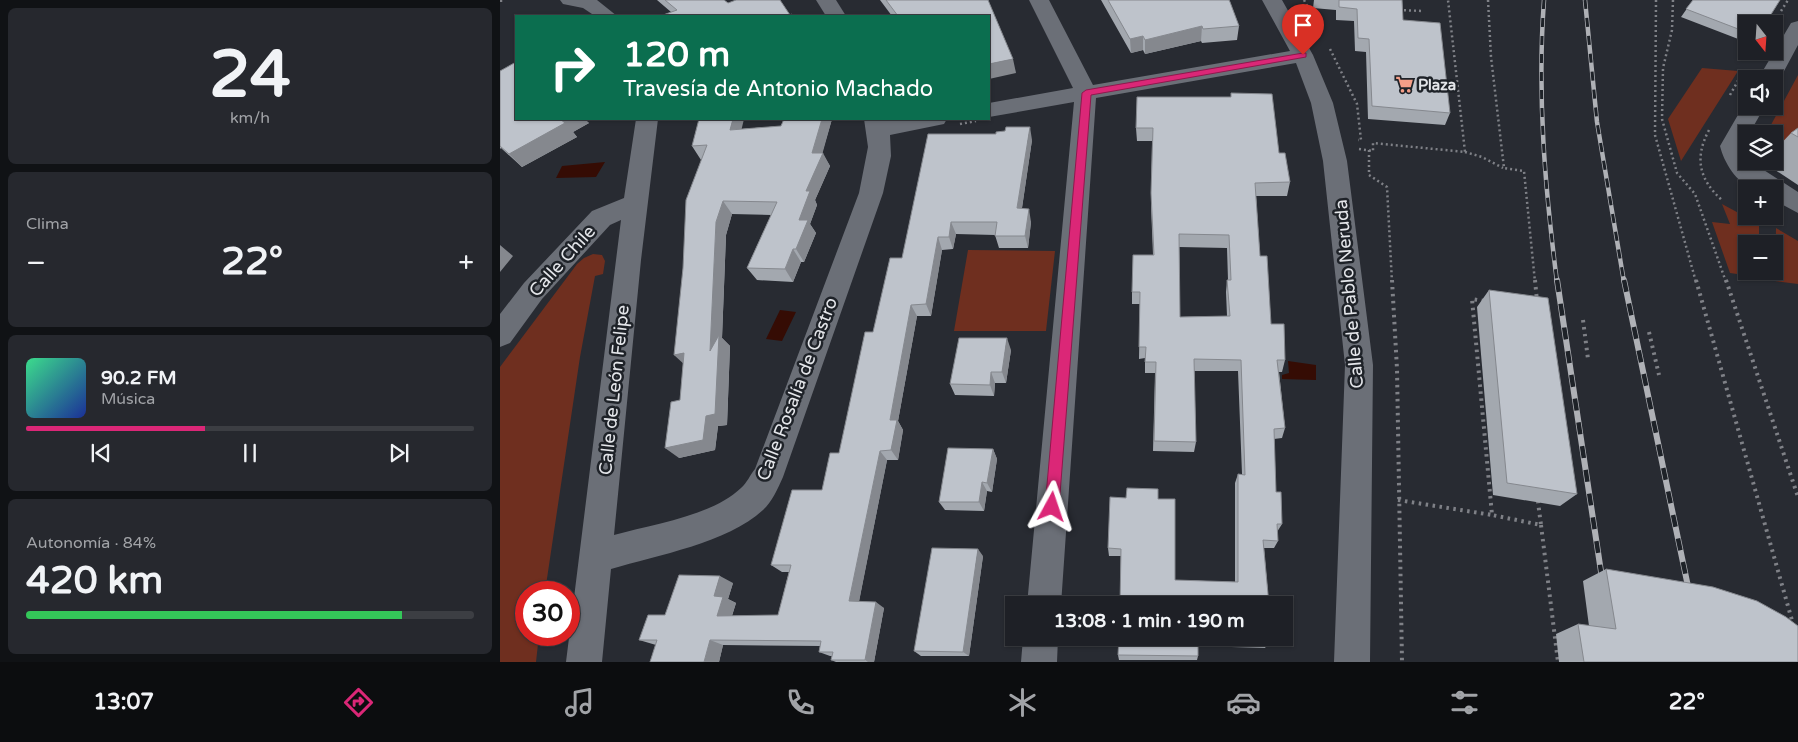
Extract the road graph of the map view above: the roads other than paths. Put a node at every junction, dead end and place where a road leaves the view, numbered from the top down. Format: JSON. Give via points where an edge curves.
{"nodes":[{"id":1,"x":570,"y":0,"type":"edge"},
{"id":2,"x":826,"y":0,"type":"edge"},
{"id":3,"x":1039,"y":0,"type":"edge"},
{"id":4,"x":1272,"y":0,"type":"edge"},
{"id":5,"x":606,"y":15,"type":"edge"},
{"id":6,"x":835,"y":15,"type":"edge"},
{"id":7,"x":1798,"y":29,"type":"edge"},
{"id":8,"x":1303,"y":55,"type":"junction"},
{"id":9,"x":1774,"y":70,"type":"edge"},
{"id":10,"x":1086,"y":93,"type":"junction"},
{"id":11,"x":990,"y":110,"type":"edge"},
{"id":12,"x":1749,"y":115,"type":"edge"},
{"id":13,"x":646,"y":120,"type":"edge"},
{"id":14,"x":924,"y":120,"type":"edge"},
{"id":15,"x":877,"y":124,"type":"edge"},
{"id":16,"x":1760,"y":180,"type":"edge"},
{"id":17,"x":1783,"y":195,"type":"edge"},
{"id":18,"x":635,"y":203,"type":"junction"},
{"id":19,"x":1798,"y":204,"type":"edge"},
{"id":20,"x":500,"y":334,"type":"edge"},
{"id":21,"x":596,"y":557,"type":"junction"},
{"id":22,"x":1045,"y":596,"type":"edge"},
{"id":23,"x":1040,"y":646,"type":"edge"},
{"id":24,"x":584,"y":662,"type":"edge"},
{"id":25,"x":1039,"y":662,"type":"edge"},
{"id":26,"x":1352,"y":662,"type":"edge"}],
"edges":[{"from":1,"to":5,"type":"street","via":[[589,3]]},
{"from":2,"to":6,"type":"street"},
{"from":3,"to":10,"type":"street"},
{"from":4,"to":8,"type":"street","name":"Calle de Pablo Neruda"},
{"from":7,"to":9,"type":"street"},
{"from":8,"to":10,"type":"street"},
{"from":8,"to":26,"type":"street","name":"Calle de Pablo Neruda","via":[[1322,103],[1335,161],[1359,365]]},
{"from":10,"to":11,"type":"street"},
{"from":10,"to":22,"type":"street"},
{"from":12,"to":16,"type":"street","via":[[1731,146],[1734,158]]},
{"from":13,"to":18,"type":"street","name":"Calle de León Felipe"},
{"from":14,"to":15,"type":"street"},
{"from":15,"to":21,"type":"street","name":"Calle Rosalía de Castro","via":[[881,155],[872,193],[766,477],[753,498],[732,514],[706,525]]},
{"from":17,"to":19,"type":"street"},
{"from":18,"to":20,"type":"street","name":"Calle Chile","via":[[594,224],[533,291]]},
{"from":18,"to":21,"type":"street","name":"Calle de León Felipe"},
{"from":21,"to":24,"type":"street","name":"Calle de León Felipe"},
{"from":23,"to":25,"type":"street"}]}
